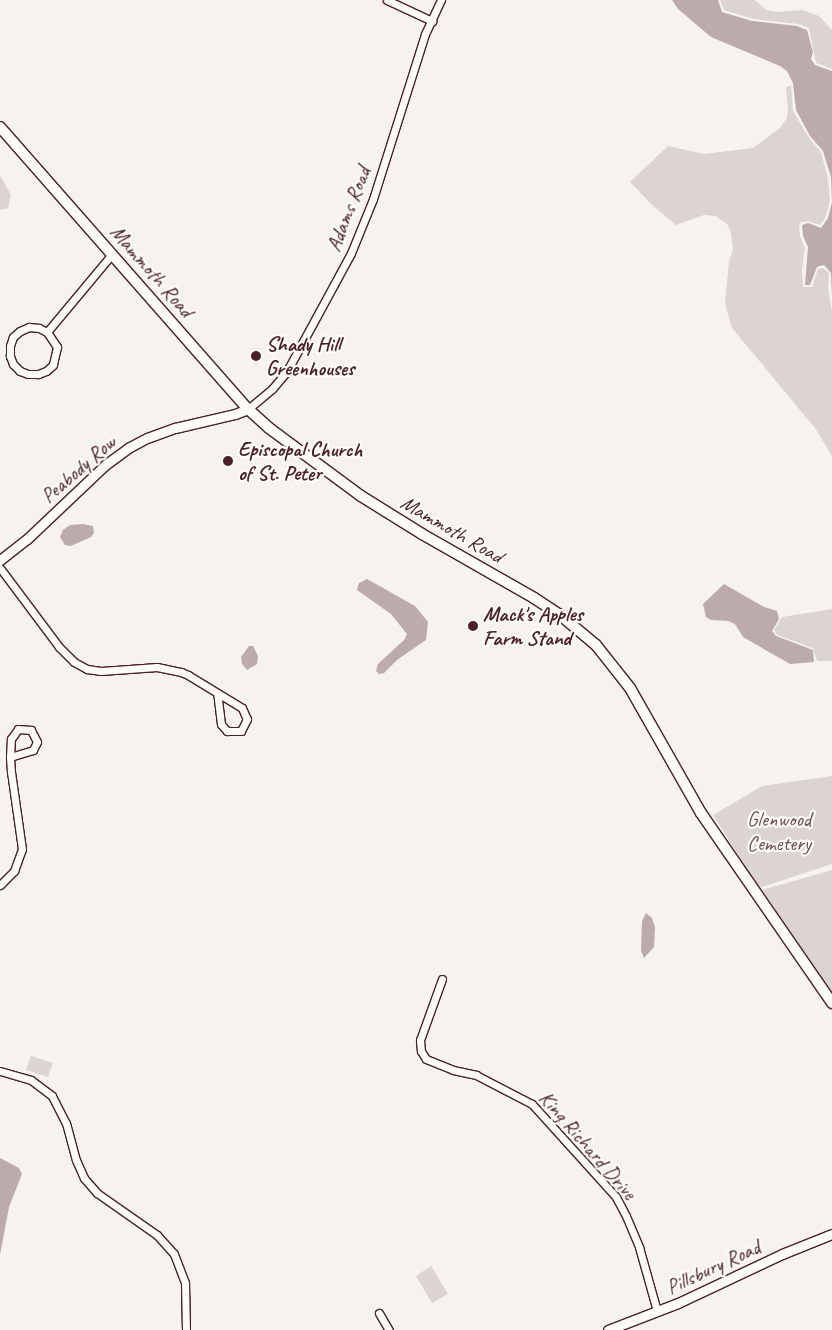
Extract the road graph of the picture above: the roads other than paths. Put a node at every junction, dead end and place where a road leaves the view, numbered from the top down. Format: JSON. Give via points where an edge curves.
{"nodes":[{"id":1,"x":387,"y":0,"type":"edge"},
{"id":2,"x":441,"y":0,"type":"edge"},
{"id":3,"x":432,"y":21,"type":"junction"},
{"id":4,"x":0,"y":127,"type":"edge"},
{"id":5,"x":112,"y":254,"type":"junction"},
{"id":6,"x":48,"y":332,"type":"junction"},
{"id":7,"x":248,"y":408,"type":"junction"},
{"id":8,"x":0,"y":560,"type":"edge"},
{"id":9,"x":0,"y":568,"type":"edge"},
{"id":10,"x":217,"y":693,"type":"junction"},
{"id":11,"x":10,"y":757,"type":"junction"},
{"id":12,"x":0,"y":885,"type":"edge"},
{"id":13,"x":442,"y":978,"type":"dead end"},
{"id":14,"x":832,"y":1004,"type":"edge"},
{"id":15,"x":0,"y":1071,"type":"edge"},
{"id":16,"x":832,"y":1234,"type":"edge"},
{"id":17,"x":657,"y":1311,"type":"junction"},
{"id":18,"x":379,"y":1313,"type":"dead end"},
{"id":19,"x":186,"y":1330,"type":"edge"},
{"id":20,"x":389,"y":1330,"type":"edge"},
{"id":21,"x":608,"y":1330,"type":"edge"}],
"edges":[{"from":1,"to":3,"type":"street"},
{"from":2,"to":3,"type":"street","name":"Adams Road"},
{"from":3,"to":7,"type":"street","name":"Adams Road","via":[[416,61],[373,199],[351,253],[287,371],[272,389]]},
{"from":4,"to":5,"type":"main road","name":"Mammoth Road"},
{"from":5,"to":6,"type":"street"},
{"from":5,"to":7,"type":"main road","name":"Mammoth Road"},
{"from":6,"to":6,"type":"street","via":[[29,327],[14,337],[10,356],[20,371],[38,374],[53,365],[57,347]]},
{"from":7,"to":8,"type":"street","name":"Peabody Row","via":[[175,428],[128,448]]},
{"from":7,"to":14,"type":"main road","name":"Mammoth Road","via":[[282,438],[361,496],[538,601],[582,631],[596,645],[630,688],[702,813]]},
{"from":9,"to":10,"type":"street","via":[[59,647],[74,662],[101,671],[174,669]]},
{"from":10,"to":10,"type":"street","via":[[245,711],[246,724],[241,730],[228,731],[221,724]]},
{"from":11,"to":11,"type":"street","via":[[14,732],[22,728],[31,730],[37,742],[33,750]]},
{"from":11,"to":12,"type":"street","via":[[22,849],[14,871]]},
{"from":13,"to":17,"type":"street","name":"King Richard Drive","via":[[420,1040],[426,1059],[476,1075],[532,1104],[616,1197],[639,1247]]},
{"from":15,"to":19,"type":"street","via":[[31,1080],[52,1096],[66,1123],[84,1178],[96,1193],[157,1235],[174,1254],[185,1283]]},
{"from":16,"to":17,"type":"street","name":"Pillsbury Road"},
{"from":17,"to":21,"type":"street","name":"Pillsbury Road"},
{"from":18,"to":20,"type":"street"}]}
